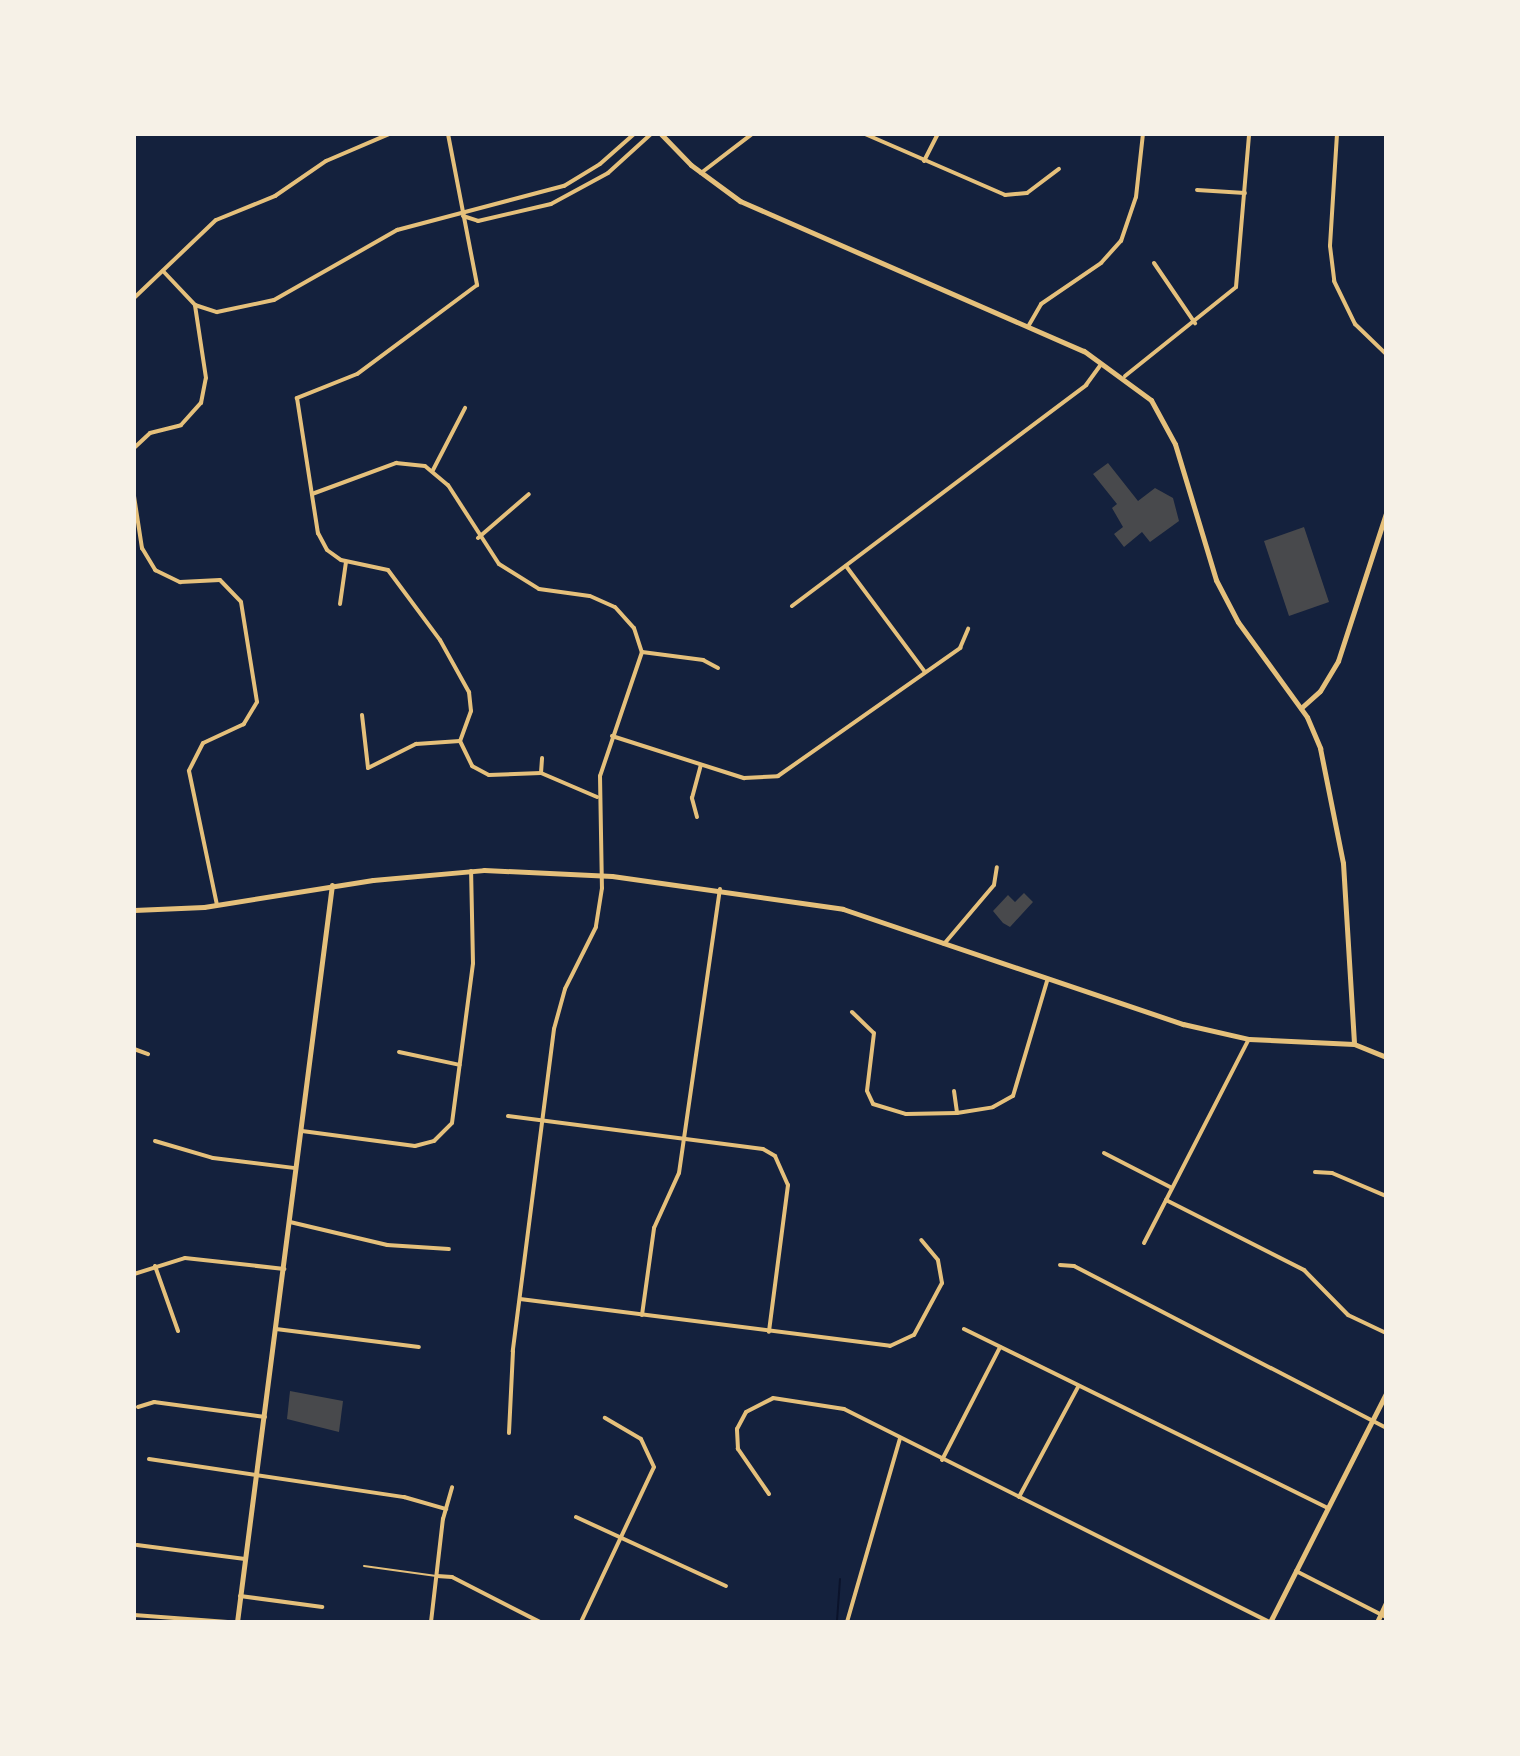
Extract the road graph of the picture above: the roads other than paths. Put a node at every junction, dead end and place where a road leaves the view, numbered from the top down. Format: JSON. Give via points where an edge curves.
{"nodes":[{"id":1,"x":389,"y":134,"type":"edge"},
{"id":2,"x":448,"y":134,"type":"edge"},
{"id":3,"x":634,"y":134,"type":"edge"},
{"id":4,"x":651,"y":134,"type":"edge"},
{"id":5,"x":661,"y":134,"type":"edge"},
{"id":6,"x":752,"y":134,"type":"edge"},
{"id":7,"x":865,"y":134,"type":"edge"},
{"id":8,"x":938,"y":134,"type":"edge"},
{"id":9,"x":1143,"y":134,"type":"edge"},
{"id":10,"x":1249,"y":134,"type":"edge"},
{"id":11,"x":1337,"y":134,"type":"edge"},
{"id":12,"x":924,"y":161,"type":"junction"},
{"id":13,"x":1059,"y":169,"type":"dead end"},
{"id":14,"x":701,"y":173,"type":"junction"},
{"id":15,"x":1197,"y":190,"type":"dead end"},
{"id":16,"x":1245,"y":193,"type":"junction"},
{"id":17,"x":463,"y":216,"type":"junction"},
{"id":18,"x":1154,"y":263,"type":"dead end"},
{"id":19,"x":163,"y":271,"type":"junction"},
{"id":20,"x":134,"y":298,"type":"edge"},
{"id":21,"x":195,"y":305,"type":"junction"},
{"id":22,"x":1195,"y":323,"type":"junction"},
{"id":23,"x":1029,"y":325,"type":"junction"},
{"id":24,"x":1386,"y":354,"type":"edge"},
{"id":25,"x":1102,"y":361,"type":"junction"},
{"id":26,"x":1125,"y":376,"type":"junction"},
{"id":27,"x":465,"y":408,"type":"dead end"},
{"id":28,"x":134,"y":448,"type":"edge"},
{"id":29,"x":433,"y":470,"type":"junction"},
{"id":30,"x":312,"y":494,"type":"junction"},
{"id":31,"x":529,"y":494,"type":"dead end"},
{"id":32,"x":134,"y":496,"type":"edge"},
{"id":33,"x":1386,"y":513,"type":"edge"},
{"id":34,"x":478,"y":538,"type":"junction"},
{"id":35,"x":346,"y":562,"type":"junction"},
{"id":36,"x":846,"y":566,"type":"junction"},
{"id":37,"x":340,"y":604,"type":"dead end"},
{"id":38,"x":792,"y":606,"type":"dead end"},
{"id":39,"x":968,"y":629,"type":"dead end"},
{"id":40,"x":642,"y":652,"type":"junction"},
{"id":41,"x":718,"y":668,"type":"dead end"},
{"id":42,"x":925,"y":672,"type":"junction"},
{"id":43,"x":1301,"y":708,"type":"junction"},
{"id":44,"x":362,"y":715,"type":"dead end"},
{"id":45,"x":612,"y":736,"type":"junction"},
{"id":46,"x":460,"y":741,"type":"junction"},
{"id":47,"x":542,"y":758,"type":"dead end"},
{"id":48,"x":701,"y":765,"type":"junction"},
{"id":49,"x":541,"y":773,"type":"junction"},
{"id":50,"x":597,"y":797,"type":"junction"},
{"id":51,"x":697,"y":817,"type":"dead end"},
{"id":52,"x":997,"y":867,"type":"dead end"},
{"id":53,"x":471,"y":871,"type":"junction"},
{"id":54,"x":601,"y":874,"type":"junction"},
{"id":55,"x":332,"y":885,"type":"junction"},
{"id":56,"x":720,"y":889,"type":"junction"},
{"id":57,"x":217,"y":905,"type":"junction"},
{"id":58,"x":134,"y":910,"type":"edge"},
{"id":59,"x":944,"y":944,"type":"junction"},
{"id":60,"x":1047,"y":981,"type":"junction"},
{"id":61,"x":852,"y":1012,"type":"dead end"},
{"id":62,"x":1249,"y":1039,"type":"junction"},
{"id":63,"x":1354,"y":1044,"type":"junction"},
{"id":64,"x":134,"y":1049,"type":"edge"},
{"id":65,"x":399,"y":1052,"type":"dead end"},
{"id":66,"x":148,"y":1054,"type":"dead end"},
{"id":67,"x":1386,"y":1057,"type":"edge"},
{"id":68,"x":460,"y":1065,"type":"junction"},
{"id":69,"x":954,"y":1091,"type":"dead end"},
{"id":70,"x":957,"y":1113,"type":"junction"},
{"id":71,"x":508,"y":1116,"type":"dead end"},
{"id":72,"x":544,"y":1121,"type":"junction"},
{"id":73,"x":302,"y":1131,"type":"junction"},
{"id":74,"x":684,"y":1140,"type":"junction"},
{"id":75,"x":155,"y":1141,"type":"dead end"},
{"id":76,"x":1104,"y":1153,"type":"dead end"},
{"id":77,"x":297,"y":1168,"type":"junction"},
{"id":78,"x":1315,"y":1172,"type":"dead end"},
{"id":79,"x":1172,"y":1188,"type":"junction"},
{"id":80,"x":1385,"y":1198,"type":"edge"},
{"id":81,"x":1166,"y":1200,"type":"junction"},
{"id":82,"x":290,"y":1222,"type":"junction"},
{"id":83,"x":921,"y":1240,"type":"dead end"},
{"id":84,"x":1144,"y":1243,"type":"dead end"},
{"id":85,"x":449,"y":1249,"type":"dead end"},
{"id":86,"x":1060,"y":1265,"type":"dead end"},
{"id":87,"x":155,"y":1266,"type":"junction"},
{"id":88,"x":284,"y":1269,"type":"junction"},
{"id":89,"x":134,"y":1274,"type":"edge"},
{"id":90,"x":520,"y":1299,"type":"junction"},
{"id":91,"x":642,"y":1315,"type":"junction"},
{"id":92,"x":276,"y":1329,"type":"junction"},
{"id":93,"x":964,"y":1329,"type":"dead end"},
{"id":94,"x":178,"y":1331,"type":"dead end"},
{"id":95,"x":769,"y":1332,"type":"junction"},
{"id":96,"x":1386,"y":1333,"type":"edge"},
{"id":97,"x":419,"y":1347,"type":"dead end"},
{"id":98,"x":1000,"y":1347,"type":"junction"},
{"id":99,"x":1078,"y":1387,"type":"junction"},
{"id":100,"x":1386,"y":1393,"type":"edge"},
{"id":101,"x":138,"y":1407,"type":"dead end"},
{"id":102,"x":265,"y":1417,"type":"junction"},
{"id":103,"x":605,"y":1418,"type":"dead end"},
{"id":104,"x":1372,"y":1421,"type":"junction"},
{"id":105,"x":1386,"y":1428,"type":"edge"},
{"id":106,"x":509,"y":1433,"type":"dead end"},
{"id":107,"x":900,"y":1438,"type":"junction"},
{"id":108,"x":149,"y":1459,"type":"dead end"},
{"id":109,"x":942,"y":1460,"type":"junction"},
{"id":110,"x":257,"y":1474,"type":"junction"},
{"id":111,"x":452,"y":1487,"type":"dead end"},
{"id":112,"x":769,"y":1494,"type":"dead end"},
{"id":113,"x":1019,"y":1497,"type":"junction"},
{"id":114,"x":1328,"y":1508,"type":"junction"},
{"id":115,"x":446,"y":1509,"type":"junction"},
{"id":116,"x":576,"y":1517,"type":"dead end"},
{"id":117,"x":624,"y":1538,"type":"junction"},
{"id":118,"x":137,"y":1545,"type":"dead end"},
{"id":119,"x":245,"y":1559,"type":"junction"},
{"id":120,"x":364,"y":1566,"type":"dead end"},
{"id":121,"x":1296,"y":1571,"type":"junction"},
{"id":122,"x":437,"y":1576,"type":"junction"},
{"id":123,"x":726,"y":1586,"type":"dead end"},
{"id":124,"x":240,"y":1596,"type":"junction"},
{"id":125,"x":1386,"y":1603,"type":"edge"},
{"id":126,"x":322,"y":1607,"type":"dead end"},
{"id":127,"x":134,"y":1615,"type":"edge"},
{"id":128,"x":1383,"y":1616,"type":"edge"},
{"id":129,"x":228,"y":1622,"type":"edge"},
{"id":130,"x":237,"y":1622,"type":"edge"},
{"id":131,"x":431,"y":1622,"type":"edge"},
{"id":132,"x":540,"y":1622,"type":"edge"},
{"id":133,"x":581,"y":1622,"type":"edge"},
{"id":134,"x":847,"y":1622,"type":"edge"},
{"id":135,"x":1270,"y":1622,"type":"edge"},
{"id":136,"x":1377,"y":1622,"type":"edge"}],
"edges":[{"from":1,"to":19,"type":"street","via":[[326,161],[275,196],[224,215]]},
{"from":2,"to":17,"type":"street"},
{"from":3,"to":17,"type":"street","via":[[564,186],[475,207]]},
{"from":4,"to":17,"type":"street","via":[[608,173],[564,198],[478,221]]},
{"from":5,"to":14,"type":"street"},
{"from":6,"to":14,"type":"street"},
{"from":7,"to":12,"type":"street"},
{"from":8,"to":12,"type":"street"},
{"from":9,"to":23,"type":"street","via":[[1139,185],[1121,241],[1101,263],[1041,304]]},
{"from":10,"to":16,"type":"street"},
{"from":11,"to":24,"type":"street","via":[[1330,246],[1334,281],[1355,324]]},
{"from":12,"to":13,"type":"street","via":[[1005,195],[1027,193]]},
{"from":14,"to":23,"type":"street","via":[[781,222]]},
{"from":15,"to":16,"type":"street"},
{"from":16,"to":22,"type":"street","via":[[1236,287]]},
{"from":17,"to":21,"type":"street","via":[[389,234],[274,300],[217,312]]},
{"from":17,"to":30,"type":"street","via":[[477,285],[357,374],[297,398]]},
{"from":18,"to":22,"type":"street"},
{"from":19,"to":20,"type":"street"},
{"from":19,"to":21,"type":"street"},
{"from":21,"to":28,"type":"street","via":[[206,386],[197,410],[181,425],[142,438]]},
{"from":22,"to":26,"type":"street"},
{"from":23,"to":25,"type":"street"},
{"from":25,"to":26,"type":"street"},
{"from":25,"to":36,"type":"street","via":[[1086,385]]},
{"from":26,"to":43,"type":"street","via":[[1151,400],[1170,431],[1203,543],[1231,610]]},
{"from":27,"to":29,"type":"street"},
{"from":29,"to":30,"type":"street","via":[[396,463]]},
{"from":29,"to":34,"type":"street","via":[[448,485]]},
{"from":30,"to":35,"type":"street","via":[[322,543]]},
{"from":31,"to":34,"type":"street"},
{"from":32,"to":57,"type":"street","via":[[142,548],[155,570],[180,582],[220,580],[241,602],[257,702],[244,724],[203,743],[189,771]]},
{"from":33,"to":43,"type":"street","via":[[1338,661],[1320,691]]},
{"from":34,"to":40,"type":"street","via":[[524,583],[615,607],[634,628]]},
{"from":35,"to":37,"type":"street"},
{"from":35,"to":46,"type":"street","via":[[373,563],[388,570],[440,640],[472,704]]},
{"from":36,"to":38,"type":"street"},
{"from":36,"to":42,"type":"street"},
{"from":39,"to":42,"type":"street","via":[[960,648]]},
{"from":40,"to":41,"type":"street","via":[[703,660]]},
{"from":40,"to":45,"type":"street","via":[[634,687]]},
{"from":42,"to":48,"type":"street","via":[[778,776],[751,779]]},
{"from":43,"to":63,"type":"street","via":[[1320,748],[1337,818]]},
{"from":44,"to":46,"type":"street","via":[[368,768],[416,744]]},
{"from":45,"to":48,"type":"street"},
{"from":45,"to":50,"type":"street"},
{"from":46,"to":49,"type":"street","via":[[482,773]]},
{"from":47,"to":49,"type":"street"},
{"from":48,"to":51,"type":"street","via":[[692,798]]},
{"from":49,"to":50,"type":"street"},
{"from":50,"to":54,"type":"street"},
{"from":52,"to":59,"type":"street","via":[[994,885]]},
{"from":53,"to":54,"type":"street"},
{"from":53,"to":55,"type":"street"},
{"from":53,"to":68,"type":"street","via":[[473,963]]},
{"from":54,"to":56,"type":"street"},
{"from":54,"to":72,"type":"street","via":[[591,942],[557,1015]]},
{"from":55,"to":57,"type":"street"},
{"from":55,"to":73,"type":"street"},
{"from":56,"to":59,"type":"street","via":[[843,909]]},
{"from":56,"to":74,"type":"street"},
{"from":57,"to":58,"type":"street"},
{"from":59,"to":60,"type":"street"},
{"from":60,"to":62,"type":"street","via":[[1123,1008]]},
{"from":60,"to":70,"type":"street","via":[[1013,1096],[993,1107]]},
{"from":61,"to":70,"type":"street","via":[[874,1033],[867,1091],[873,1104],[906,1114]]},
{"from":62,"to":63,"type":"street"},
{"from":62,"to":79,"type":"street"},
{"from":63,"to":67,"type":"street"},
{"from":64,"to":66,"type":"street"},
{"from":65,"to":68,"type":"street"},
{"from":68,"to":73,"type":"street","via":[[452,1123],[434,1141],[415,1146]]},
{"from":69,"to":70,"type":"street"},
{"from":71,"to":72,"type":"street"},
{"from":72,"to":74,"type":"street"},
{"from":72,"to":90,"type":"street"},
{"from":73,"to":77,"type":"street"},
{"from":74,"to":91,"type":"street","via":[[677,1182],[654,1228]]},
{"from":74,"to":95,"type":"street","via":[[763,1149],[785,1168],[788,1185]]},
{"from":75,"to":77,"type":"street","via":[[213,1158]]},
{"from":76,"to":79,"type":"street"},
{"from":77,"to":82,"type":"street"},
{"from":78,"to":80,"type":"street","via":[[1332,1173]]},
{"from":79,"to":81,"type":"street"},
{"from":81,"to":84,"type":"street"},
{"from":81,"to":96,"type":"street","via":[[1304,1270],[1348,1315]]},
{"from":82,"to":85,"type":"street","via":[[387,1245]]},
{"from":82,"to":88,"type":"street"},
{"from":83,"to":95,"type":"street","via":[[938,1260],[942,1283],[919,1328],[903,1343],[876,1346]]},
{"from":86,"to":104,"type":"street","via":[[1074,1266]]},
{"from":87,"to":88,"type":"street","via":[[195,1257]]},
{"from":87,"to":89,"type":"street"},
{"from":87,"to":94,"type":"street"},
{"from":88,"to":92,"type":"street"},
{"from":90,"to":91,"type":"street"},
{"from":90,"to":106,"type":"street"},
{"from":91,"to":95,"type":"street"},
{"from":92,"to":97,"type":"street"},
{"from":92,"to":102,"type":"street"},
{"from":93,"to":98,"type":"street"},
{"from":98,"to":99,"type":"street"},
{"from":98,"to":109,"type":"street"},
{"from":99,"to":113,"type":"street"},
{"from":99,"to":114,"type":"street"},
{"from":100,"to":104,"type":"street"},
{"from":101,"to":102,"type":"street","via":[[154,1402]]},
{"from":102,"to":110,"type":"street"},
{"from":103,"to":117,"type":"street","via":[[641,1439],[653,1459],[650,1482]]},
{"from":104,"to":105,"type":"street"},
{"from":104,"to":114,"type":"street"},
{"from":107,"to":109,"type":"street"},
{"from":107,"to":112,"type":"street","via":[[844,1409],[773,1398],[746,1412],[737,1429],[738,1449]]},
{"from":107,"to":134,"type":"street"},
{"from":108,"to":110,"type":"street"},
{"from":109,"to":113,"type":"street"},
{"from":110,"to":115,"type":"street"},
{"from":110,"to":119,"type":"street"},
{"from":111,"to":115,"type":"street"},
{"from":113,"to":135,"type":"street"},
{"from":114,"to":121,"type":"street"},
{"from":115,"to":122,"type":"street"},
{"from":116,"to":117,"type":"street","via":[[614,1538]]},
{"from":117,"to":123,"type":"street"},
{"from":117,"to":133,"type":"street"},
{"from":118,"to":119,"type":"street"},
{"from":119,"to":124,"type":"street"},
{"from":120,"to":122,"type":"lane"},
{"from":121,"to":128,"type":"street"},
{"from":121,"to":135,"type":"street"},
{"from":122,"to":131,"type":"street"},
{"from":122,"to":132,"type":"street","via":[[452,1577]]},
{"from":124,"to":126,"type":"street"},
{"from":124,"to":130,"type":"street"},
{"from":125,"to":128,"type":"street"},
{"from":127,"to":129,"type":"street"},
{"from":128,"to":136,"type":"street"}]}
